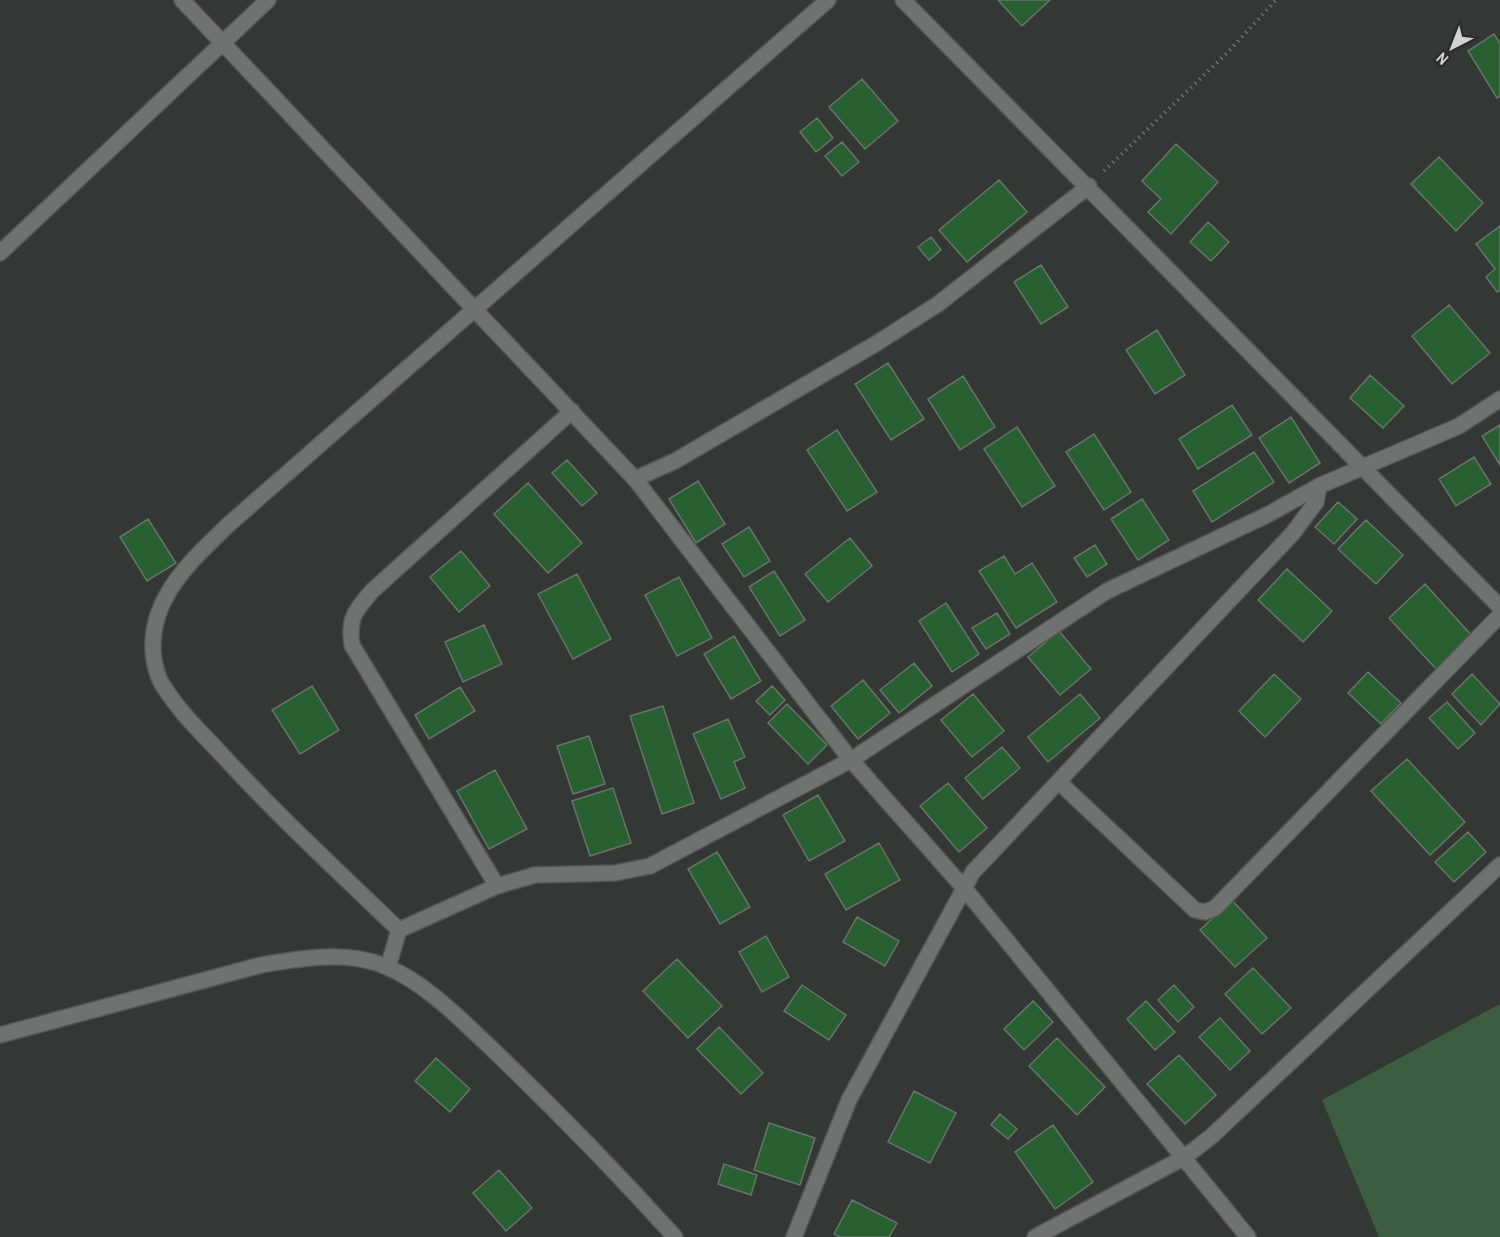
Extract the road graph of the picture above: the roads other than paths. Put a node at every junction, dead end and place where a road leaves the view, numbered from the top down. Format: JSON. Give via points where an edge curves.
{"nodes":[{"id":1,"x":182,"y":0,"type":"edge"},
{"id":2,"x":268,"y":0,"type":"edge"},
{"id":3,"x":828,"y":0,"type":"edge"},
{"id":4,"x":903,"y":0,"type":"edge"},
{"id":5,"x":224,"y":44,"type":"junction"},
{"id":6,"x":1089,"y":186,"type":"junction"},
{"id":7,"x":0,"y":253,"type":"edge"},
{"id":8,"x":475,"y":307,"type":"junction"},
{"id":9,"x":1500,"y":399,"type":"edge"},
{"id":10,"x":572,"y":411,"type":"junction"},
{"id":11,"x":1362,"y":469,"type":"junction"},
{"id":12,"x":635,"y":479,"type":"junction"},
{"id":13,"x":1319,"y":486,"type":"junction"},
{"id":14,"x":1500,"y":607,"type":"edge"},
{"id":15,"x":1500,"y":615,"type":"edge"},
{"id":16,"x":851,"y":760,"type":"junction"},
{"id":17,"x":1060,"y":783,"type":"junction"},
{"id":18,"x":1500,"y":865,"type":"edge"},
{"id":19,"x":497,"y":886,"type":"junction"},
{"id":20,"x":964,"y":888,"type":"junction"},
{"id":21,"x":399,"y":930,"type":"junction"},
{"id":22,"x":388,"y":967,"type":"junction"},
{"id":23,"x":0,"y":1035,"type":"edge"},
{"id":24,"x":1185,"y":1157,"type":"junction"},
{"id":25,"x":675,"y":1237,"type":"edge"},
{"id":26,"x":794,"y":1237,"type":"edge"},
{"id":27,"x":1035,"y":1237,"type":"edge"},
{"id":28,"x":1248,"y":1237,"type":"edge"}],
"edges":[{"from":1,"to":5,"type":"street"},
{"from":2,"to":5,"type":"street"},
{"from":3,"to":8,"type":"street"},
{"from":4,"to":6,"type":"street"},
{"from":5,"to":7,"type":"street"},
{"from":5,"to":8,"type":"street"},
{"from":6,"to":11,"type":"street"},
{"from":6,"to":12,"type":"street","via":[[938,304],[675,461]]},
{"from":8,"to":10,"type":"street"},
{"from":8,"to":21,"type":"street","via":[[228,525],[177,576],[156,622],[153,650],[161,682],[183,712],[255,790]]},
{"from":9,"to":11,"type":"street","via":[[1459,426]]},
{"from":10,"to":12,"type":"street"},
{"from":10,"to":19,"type":"street","via":[[372,591],[356,610],[349,627],[352,645]]},
{"from":11,"to":13,"type":"street"},
{"from":11,"to":14,"type":"street"},
{"from":12,"to":16,"type":"street"},
{"from":13,"to":16,"type":"street","via":[[1107,591]]},
{"from":13,"to":17,"type":"street","via":[[1316,502],[1293,533]]},
{"from":15,"to":17,"type":"street","via":[[1215,908],[1205,912],[1195,910]]},
{"from":16,"to":19,"type":"street","via":[[650,866],[615,873],[535,875]]},
{"from":16,"to":20,"type":"street"},
{"from":17,"to":20,"type":"street","via":[[974,872]]},
{"from":18,"to":24,"type":"street"},
{"from":19,"to":21,"type":"street"},
{"from":20,"to":24,"type":"street"},
{"from":20,"to":26,"type":"street","via":[[849,1100]]},
{"from":21,"to":22,"type":"street"},
{"from":22,"to":23,"type":"street","via":[[340,957],[261,965]]},
{"from":22,"to":25,"type":"street","via":[[436,998],[539,1093]]},
{"from":24,"to":27,"type":"street"},
{"from":24,"to":28,"type":"street"}]}
